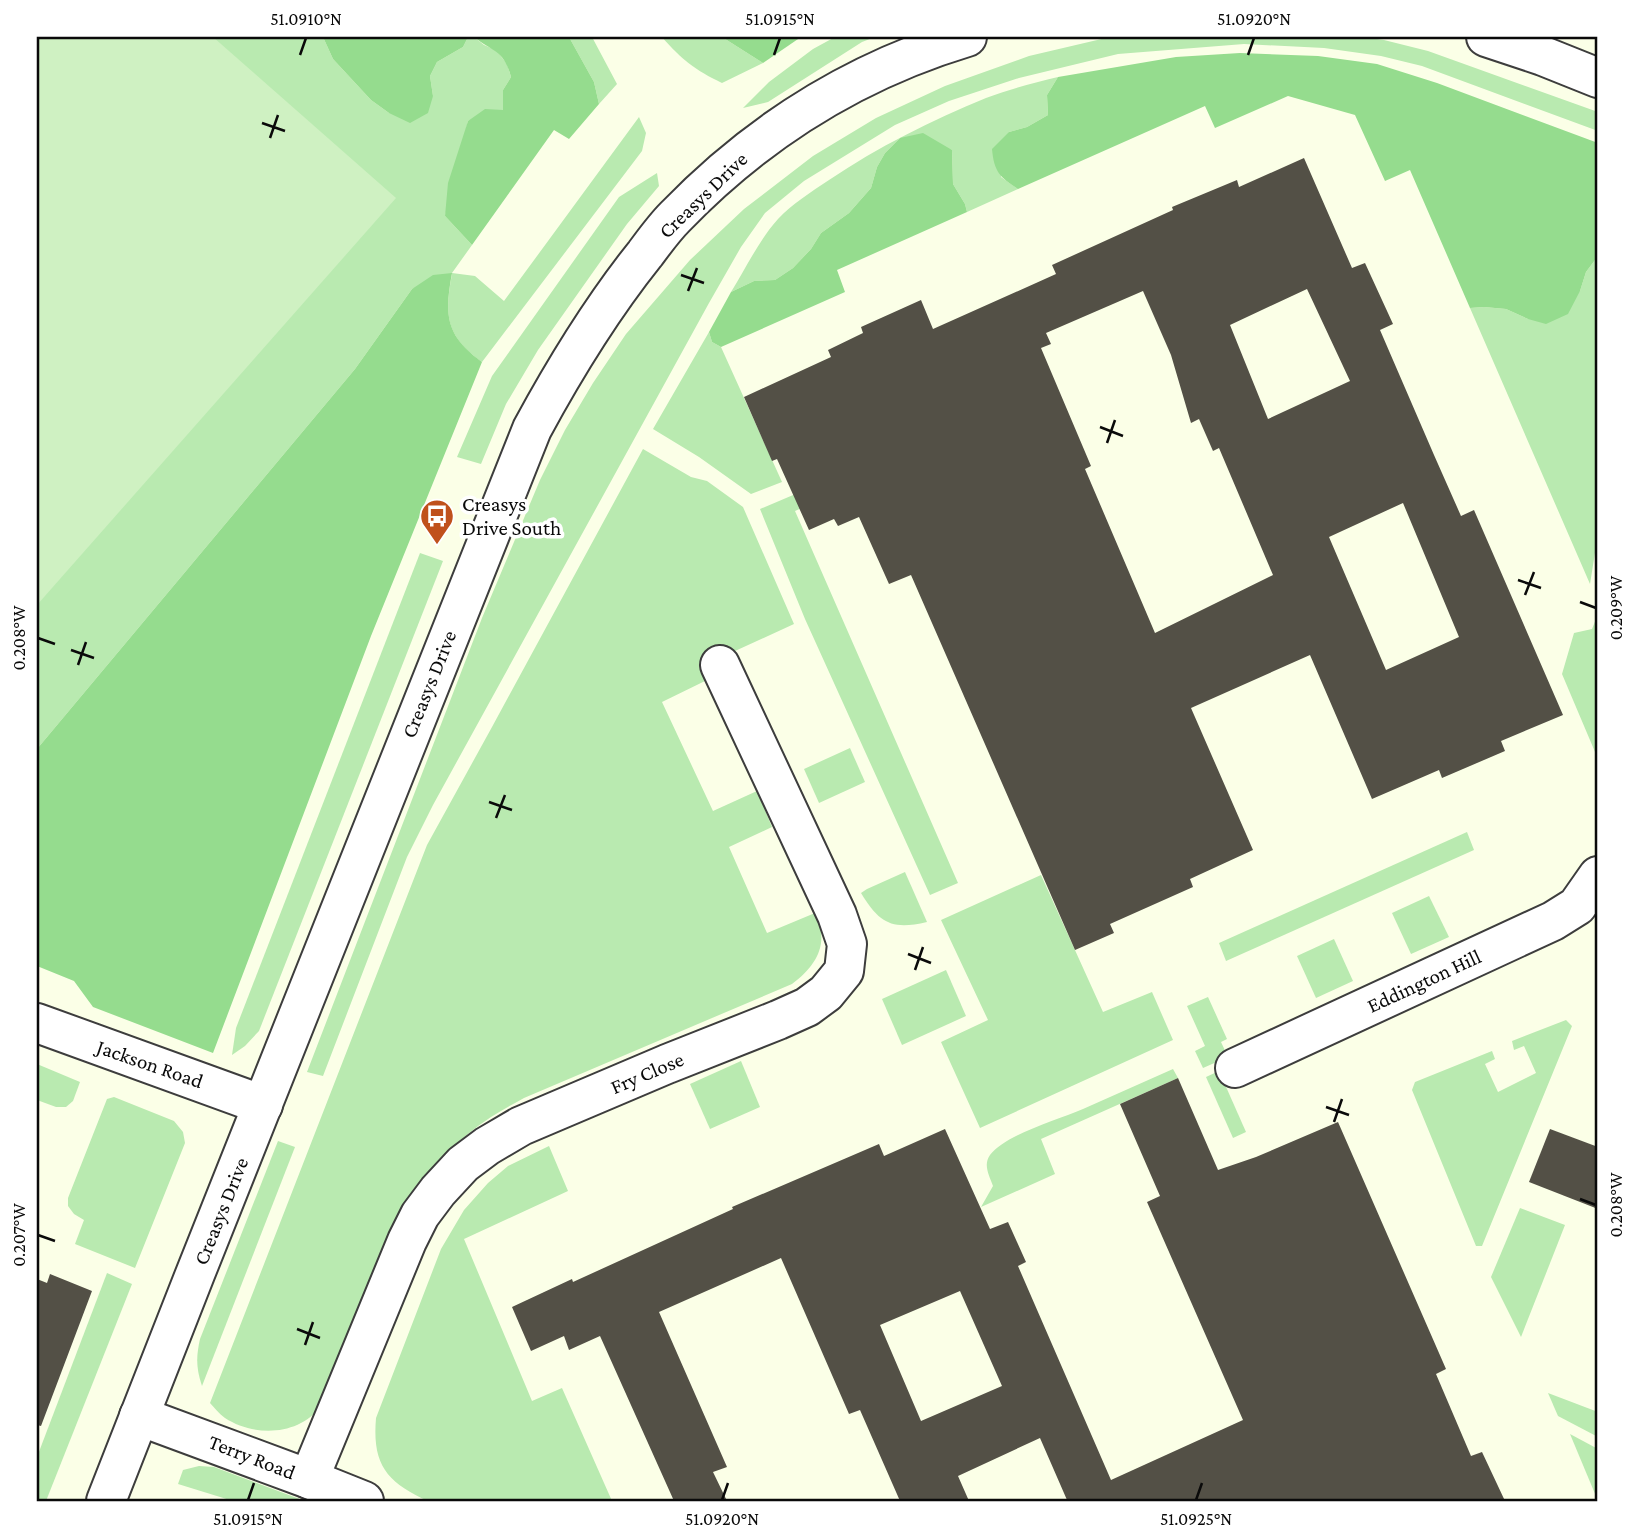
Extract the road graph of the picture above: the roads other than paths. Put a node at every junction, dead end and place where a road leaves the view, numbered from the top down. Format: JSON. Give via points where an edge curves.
{"nodes":[{"id":1,"x":967,"y":37,"type":"edge"},
{"id":2,"x":1486,"y":37,"type":"edge"},
{"id":3,"x":1598,"y":78,"type":"edge"},
{"id":4,"x":720,"y":665,"type":"dead end"},
{"id":5,"x":1598,"y":876,"type":"edge"},
{"id":6,"x":37,"y":1023,"type":"edge"},
{"id":7,"x":1235,"y":1068,"type":"dead end"},
{"id":8,"x":263,"y":1105,"type":"junction"},
{"id":9,"x":139,"y":1416,"type":"junction"},
{"id":10,"x":309,"y":1479,"type":"junction"},
{"id":11,"x":106,"y":1501,"type":"edge"},
{"id":12,"x":364,"y":1501,"type":"edge"}],
"edges":[{"from":1,"to":8,"type":"street","name":"Creasys Drive","via":[[899,61],[833,93],[720,173],[673,219],[594,324],[532,429]]},
{"from":2,"to":3,"type":"street"},
{"from":4,"to":10,"type":"street","name":"Fry Close","via":[[837,915],[847,944],[844,971],[807,1007],[521,1126],[463,1164],[420,1215],[407,1241]]},
{"from":5,"to":7,"type":"street","name":"Eddington Hill","via":[[1577,906],[1553,921]]},
{"from":6,"to":8,"type":"street","name":"Jackson Road"},
{"from":8,"to":9,"type":"street","name":"Creasys Drive"},
{"from":9,"to":10,"type":"street","name":"Terry Road"},
{"from":9,"to":11,"type":"street","name":"Creasys Drive"},
{"from":10,"to":12,"type":"street","name":"Terry Road"}]}
